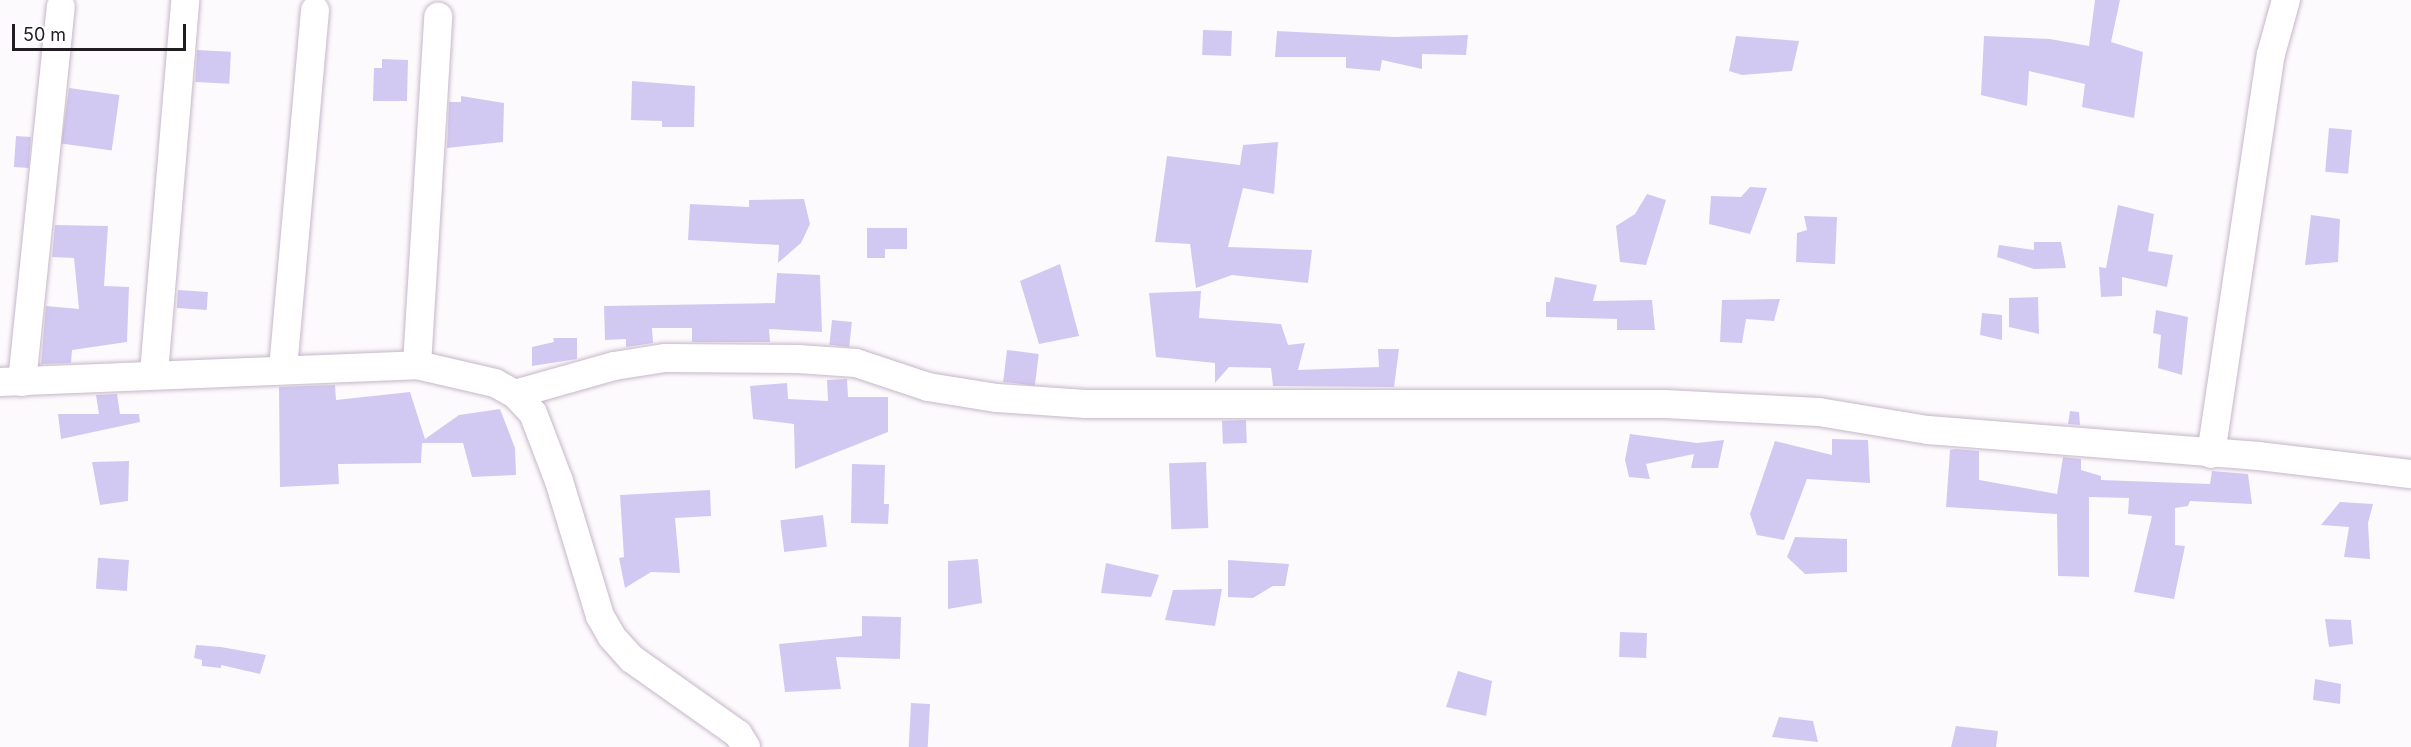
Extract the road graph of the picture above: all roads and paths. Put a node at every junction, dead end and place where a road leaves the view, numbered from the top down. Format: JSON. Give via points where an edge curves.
{"nodes":[{"id":1,"x":185,"y":0,"type":"edge"},
{"id":2,"x":2286,"y":0,"type":"edge"},
{"id":3,"x":61,"y":7,"type":"dead end"},
{"id":4,"x":315,"y":10,"type":"dead end"},
{"id":5,"x":438,"y":17,"type":"dead end"},
{"id":6,"x":417,"y":365,"type":"junction"},
{"id":7,"x":284,"y":369,"type":"junction"},
{"id":8,"x":154,"y":374,"type":"junction"},
{"id":9,"x":11,"y":382,"type":"edge"},
{"id":10,"x":515,"y":394,"type":"junction"},
{"id":11,"x":2211,"y":454,"type":"junction"},
{"id":12,"x":2411,"y":474,"type":"edge"},
{"id":13,"x":746,"y":747,"type":"edge"}],
"edges":[{"from":1,"to":8,"type":"street"},
{"from":2,"to":11,"type":"street","via":[[2271,54]]},
{"from":3,"to":9,"type":"street"},
{"from":4,"to":7,"type":"street"},
{"from":5,"to":6,"type":"street"},
{"from":6,"to":7,"type":"street"},
{"from":6,"to":10,"type":"street","via":[[495,383]]},
{"from":7,"to":8,"type":"street"},
{"from":8,"to":9,"type":"street"},
{"from":10,"to":11,"type":"street","via":[[614,366],[665,358],[798,359],[856,363],[928,387],[1041,401],[1368,406],[1665,404],[1819,412],[1928,430]]},
{"from":10,"to":13,"type":"street","via":[[533,413],[559,481],[600,616],[612,637],[632,659],[738,734]]},
{"from":11,"to":12,"type":"street"}]}
